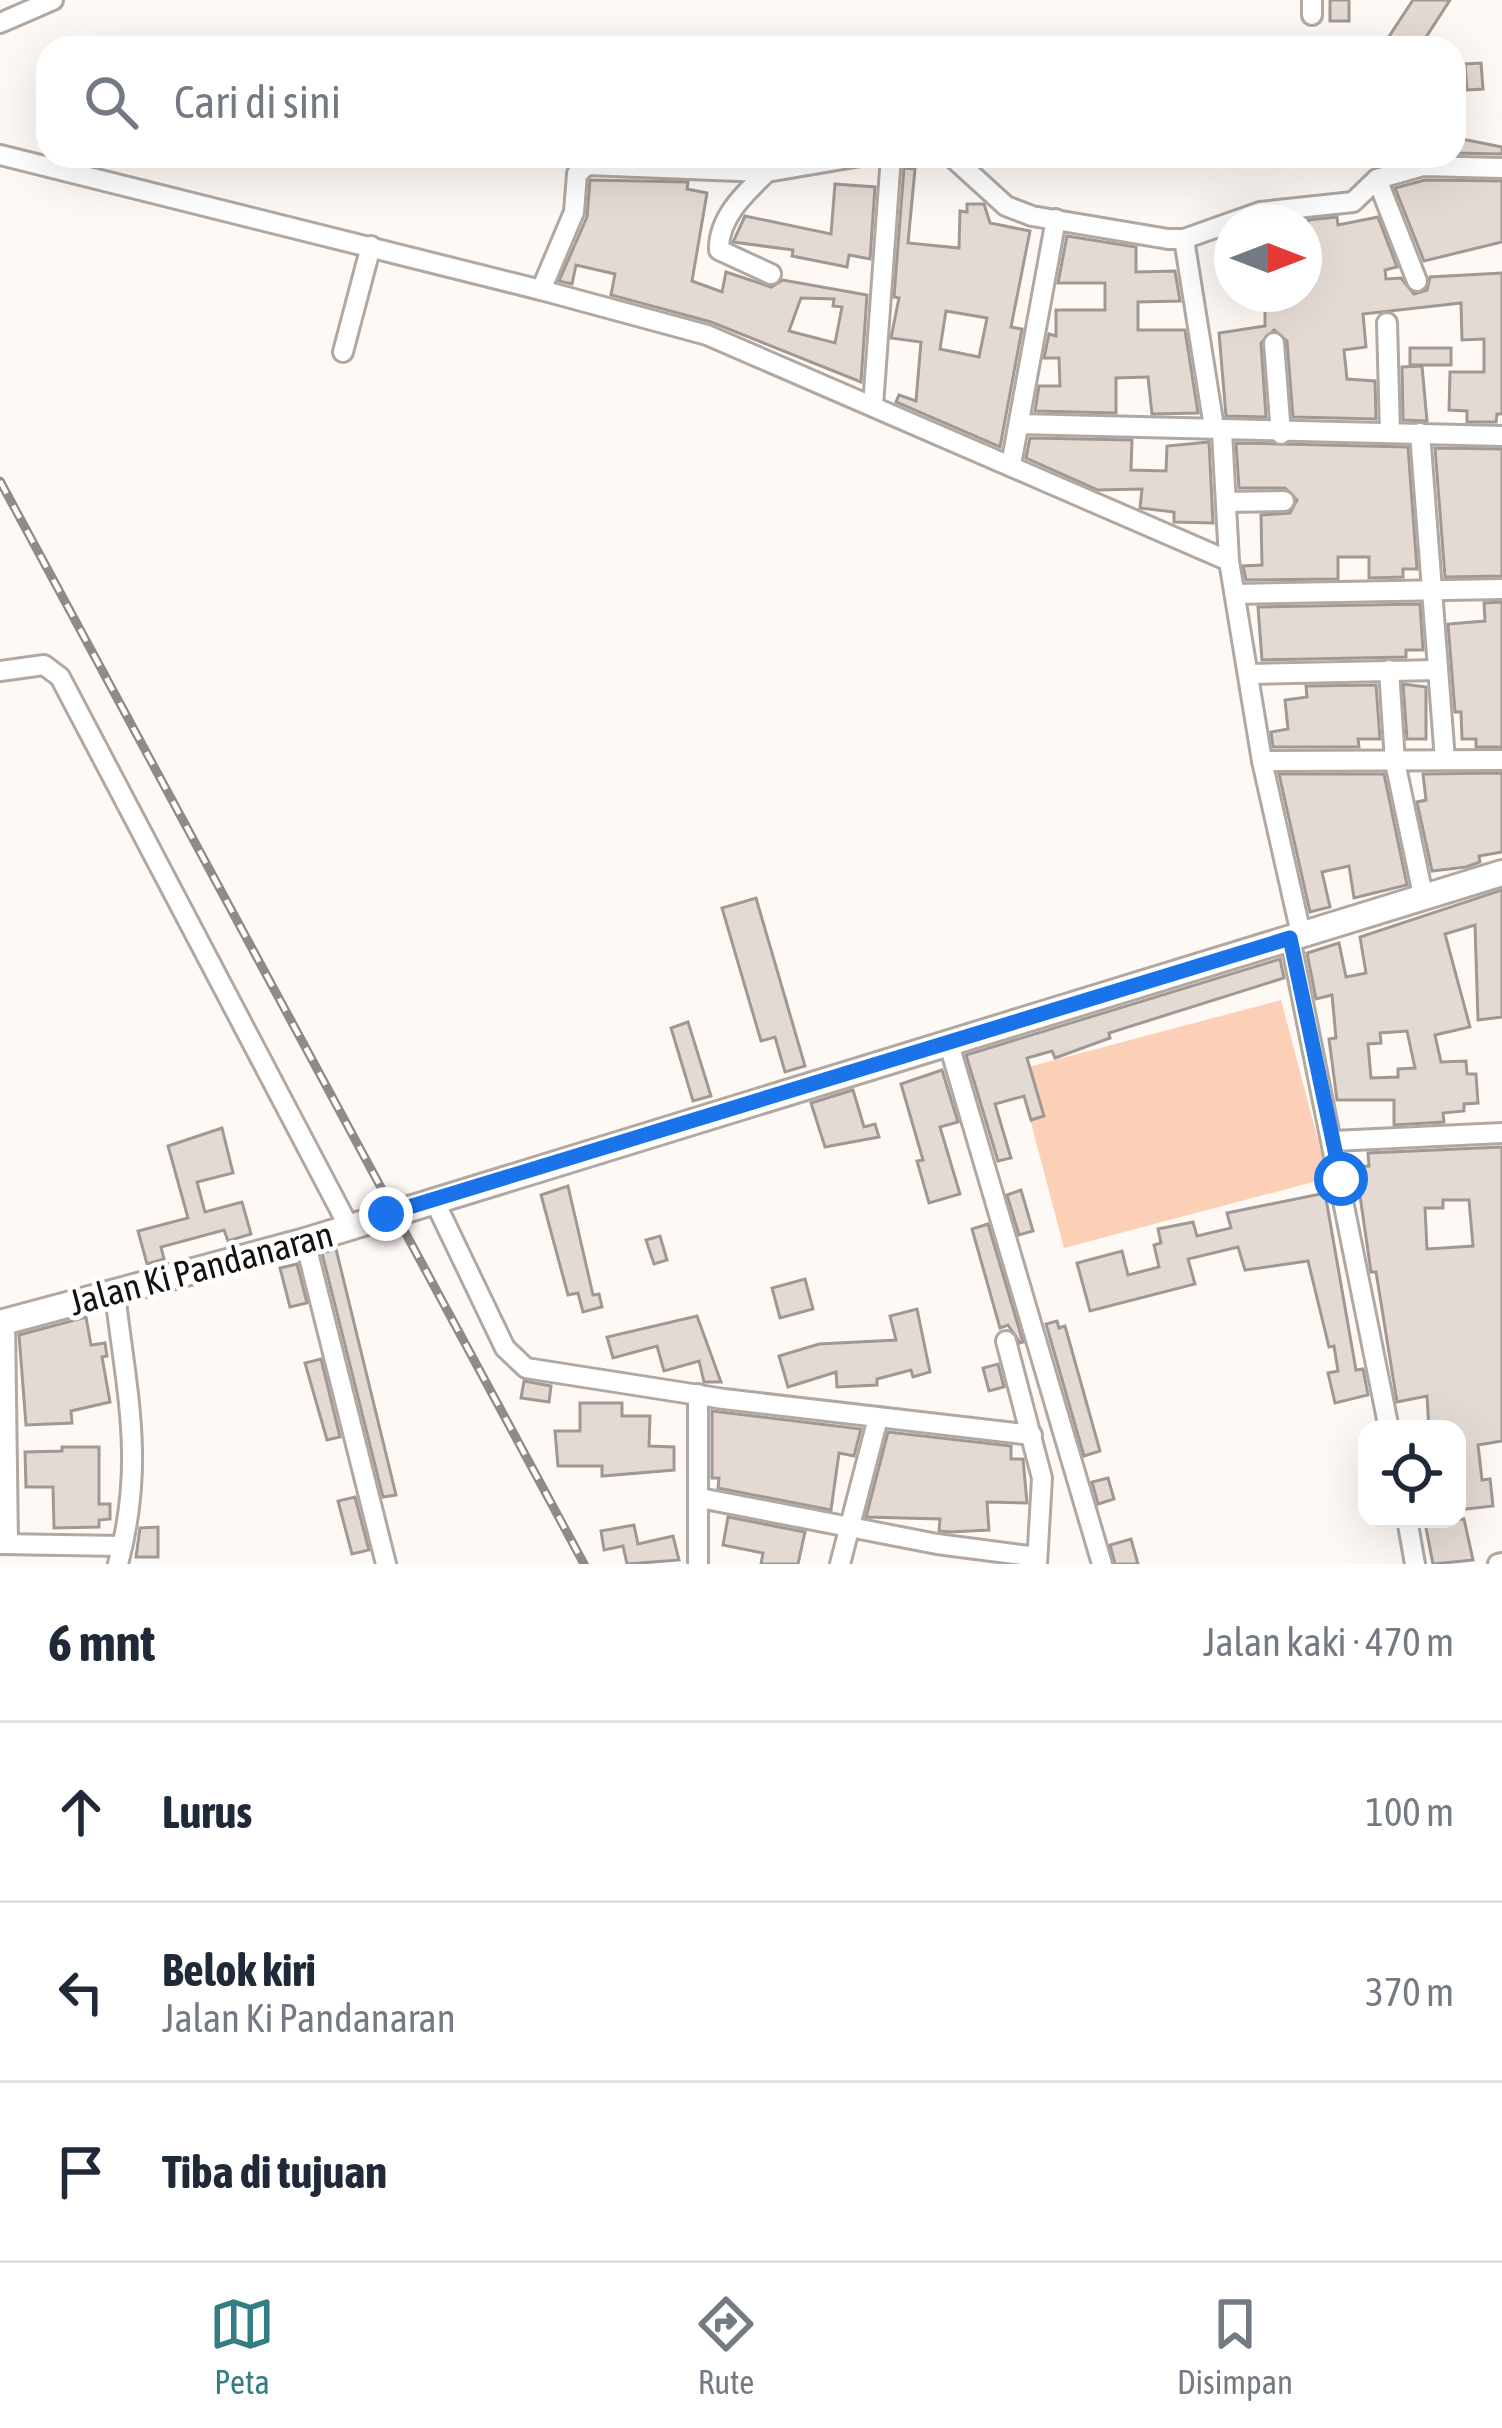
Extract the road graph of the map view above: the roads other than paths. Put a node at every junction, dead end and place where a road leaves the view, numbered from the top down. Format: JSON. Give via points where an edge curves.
{"nodes":[{"id":1,"x":53,"y":0,"type":"edge"},
{"id":2,"x":0,"y":23,"type":"edge"},
{"id":3,"x":0,"y":155,"type":"edge"},
{"id":4,"x":36,"y":164,"type":"edge"},
{"id":5,"x":1466,"y":165,"type":"edge"},
{"id":6,"x":1502,"y":167,"type":"edge"},
{"id":7,"x":53,"y":168,"type":"edge"},
{"id":8,"x":584,"y":168,"type":"edge"},
{"id":9,"x":664,"y":168,"type":"edge"},
{"id":10,"x":790,"y":168,"type":"edge"},
{"id":11,"x":890,"y":168,"type":"edge"},
{"id":12,"x":964,"y":168,"type":"edge"},
{"id":13,"x":1422,"y":168,"type":"edge"},
{"id":14,"x":767,"y":172,"type":"junction"},
{"id":15,"x":1378,"y":179,"type":"junction"},
{"id":16,"x":1056,"y":219,"type":"junction"},
{"id":17,"x":1184,"y":239,"type":"junction"},
{"id":18,"x":371,"y":246,"type":"junction"},
{"id":19,"x":771,"y":274,"type":"dead end"},
{"id":20,"x":1417,"y":281,"type":"dead end"},
{"id":21,"x":541,"y":290,"type":"junction"},
{"id":22,"x":1387,"y":323,"type":"dead end"},
{"id":23,"x":1274,"y":343,"type":"dead end"},
{"id":24,"x":343,"y":352,"type":"dead end"},
{"id":25,"x":873,"y":406,"type":"junction"},
{"id":26,"x":1019,"y":424,"type":"junction"},
{"id":27,"x":1218,"y":429,"type":"junction"},
{"id":28,"x":1390,"y":433,"type":"junction"},
{"id":29,"x":1420,"y":433,"type":"junction"},
{"id":30,"x":1281,"y":434,"type":"junction"},
{"id":31,"x":1502,"y":436,"type":"edge"},
{"id":32,"x":1011,"y":464,"type":"junction"},
{"id":33,"x":1284,"y":501,"type":"dead end"},
{"id":34,"x":1226,"y":502,"type":"junction"},
{"id":35,"x":1229,"y":562,"type":"junction"},
{"id":36,"x":1502,"y":589,"type":"edge"},
{"id":37,"x":1432,"y":591,"type":"junction"},
{"id":38,"x":1235,"y":594,"type":"junction"},
{"id":39,"x":1389,"y":670,"type":"junction"},
{"id":40,"x":1438,"y":670,"type":"junction"},
{"id":41,"x":0,"y":671,"type":"edge"},
{"id":42,"x":1250,"y":674,"type":"junction"},
{"id":43,"x":1445,"y":760,"type":"junction"},
{"id":44,"x":1502,"y":760,"type":"edge"},
{"id":45,"x":1262,"y":761,"type":"junction"},
{"id":46,"x":1395,"y":762,"type":"junction"},
{"id":47,"x":1502,"y":873,"type":"edge"},
{"id":48,"x":1423,"y":895,"type":"junction"},
{"id":49,"x":1296,"y":936,"type":"junction"},
{"id":50,"x":948,"y":1041,"type":"junction"},
{"id":51,"x":1502,"y":1133,"type":"edge"},
{"id":52,"x":1333,"y":1141,"type":"junction"},
{"id":53,"x":434,"y":1200,"type":"junction"},
{"id":54,"x":349,"y":1227,"type":"junction"},
{"id":55,"x":305,"y":1241,"type":"junction"},
{"id":56,"x":115,"y":1294,"type":"junction"},
{"id":57,"x":3,"y":1322,"type":"edge"},
{"id":58,"x":1006,"y":1341,"type":"dead end"},
{"id":59,"x":698,"y":1394,"type":"junction"},
{"id":60,"x":878,"y":1418,"type":"junction"},
{"id":61,"x":1387,"y":1420,"type":"edge"},
{"id":62,"x":1032,"y":1435,"type":"junction"},
{"id":63,"x":700,"y":1498,"type":"junction"},
{"id":64,"x":850,"y":1526,"type":"junction"},
{"id":65,"x":1408,"y":1528,"type":"edge"},
{"id":66,"x":4,"y":1544,"type":"edge"},
{"id":67,"x":120,"y":1555,"type":"edge"},
{"id":68,"x":1037,"y":1560,"type":"edge"},
{"id":69,"x":386,"y":1564,"type":"edge"},
{"id":70,"x":698,"y":1564,"type":"edge"},
{"id":71,"x":839,"y":1564,"type":"edge"},
{"id":72,"x":1102,"y":1564,"type":"edge"},
{"id":73,"x":1415,"y":1564,"type":"edge"}],
"edges":[{"from":1,"to":2,"type":"street"},
{"from":3,"to":4,"type":"street"},
{"from":5,"to":6,"type":"street"},
{"from":7,"to":18,"type":"street"},
{"from":8,"to":21,"type":"street"},
{"from":9,"to":14,"type":"street"},
{"from":10,"to":14,"type":"street"},
{"from":11,"to":25,"type":"street"},
{"from":12,"to":16,"type":"street","via":[[1006,206]]},
{"from":13,"to":15,"type":"street"},
{"from":14,"to":19,"type":"street","via":[[738,201],[718,242],[719,250]]},
{"from":15,"to":17,"type":"street","via":[[1353,202],[1260,212]]},
{"from":15,"to":20,"type":"street"},
{"from":16,"to":17,"type":"street"},
{"from":16,"to":26,"type":"street"},
{"from":17,"to":27,"type":"street"},
{"from":18,"to":21,"type":"street"},
{"from":18,"to":24,"type":"street"},
{"from":21,"to":25,"type":"street","via":[[707,335]]},
{"from":22,"to":28,"type":"street"},
{"from":23,"to":30,"type":"street"},
{"from":25,"to":32,"type":"street"},
{"from":26,"to":27,"type":"street"},
{"from":26,"to":32,"type":"street"},
{"from":27,"to":30,"type":"street"},
{"from":27,"to":34,"type":"street"},
{"from":28,"to":29,"type":"street"},
{"from":28,"to":30,"type":"street"},
{"from":29,"to":31,"type":"street"},
{"from":29,"to":37,"type":"street"},
{"from":32,"to":35,"type":"street"},
{"from":33,"to":34,"type":"street"},
{"from":34,"to":35,"type":"street"},
{"from":35,"to":38,"type":"street"},
{"from":36,"to":37,"type":"street"},
{"from":37,"to":38,"type":"street"},
{"from":37,"to":40,"type":"street"},
{"from":38,"to":42,"type":"street"},
{"from":39,"to":40,"type":"street"},
{"from":39,"to":42,"type":"street"},
{"from":39,"to":46,"type":"street"},
{"from":40,"to":43,"type":"street"},
{"from":41,"to":54,"type":"street","via":[[44,665],[60,676]]},
{"from":42,"to":45,"type":"street"},
{"from":43,"to":44,"type":"street"},
{"from":43,"to":46,"type":"street"},
{"from":45,"to":46,"type":"street"},
{"from":45,"to":49,"type":"street"},
{"from":46,"to":48,"type":"street"},
{"from":47,"to":48,"type":"main road","name":"Jalan Ki Pandanaran"},
{"from":48,"to":49,"type":"main road","name":"Jalan Ki Pandanaran"},
{"from":49,"to":50,"type":"main road","name":"Jalan Ki Pandanaran"},
{"from":49,"to":52,"type":"street"},
{"from":50,"to":53,"type":"main road","name":"Jalan Ki Pandanaran"},
{"from":50,"to":72,"type":"street"},
{"from":51,"to":52,"type":"street"},
{"from":52,"to":61,"type":"street"},
{"from":53,"to":54,"type":"main road","name":"Jalan Ki Pandanaran"},
{"from":53,"to":59,"type":"street","via":[[513,1360]]},
{"from":54,"to":55,"type":"main road","name":"Jalan Ki Pandanaran"},
{"from":55,"to":56,"type":"main road","name":"Jalan Ki Pandanaran"},
{"from":55,"to":69,"type":"street"},
{"from":56,"to":57,"type":"main road","name":"Jalan Ki Pandanaran"},
{"from":56,"to":67,"type":"street","via":[[136,1462]]},
{"from":57,"to":66,"type":"street"},
{"from":58,"to":62,"type":"street"},
{"from":59,"to":60,"type":"street"},
{"from":59,"to":63,"type":"street"},
{"from":60,"to":62,"type":"street"},
{"from":60,"to":64,"type":"street"},
{"from":62,"to":68,"type":"street","via":[[1044,1497]]},
{"from":63,"to":64,"type":"street"},
{"from":63,"to":70,"type":"street"},
{"from":64,"to":68,"type":"street"},
{"from":64,"to":71,"type":"street"},
{"from":65,"to":73,"type":"street"},
{"from":66,"to":67,"type":"street"}]}
